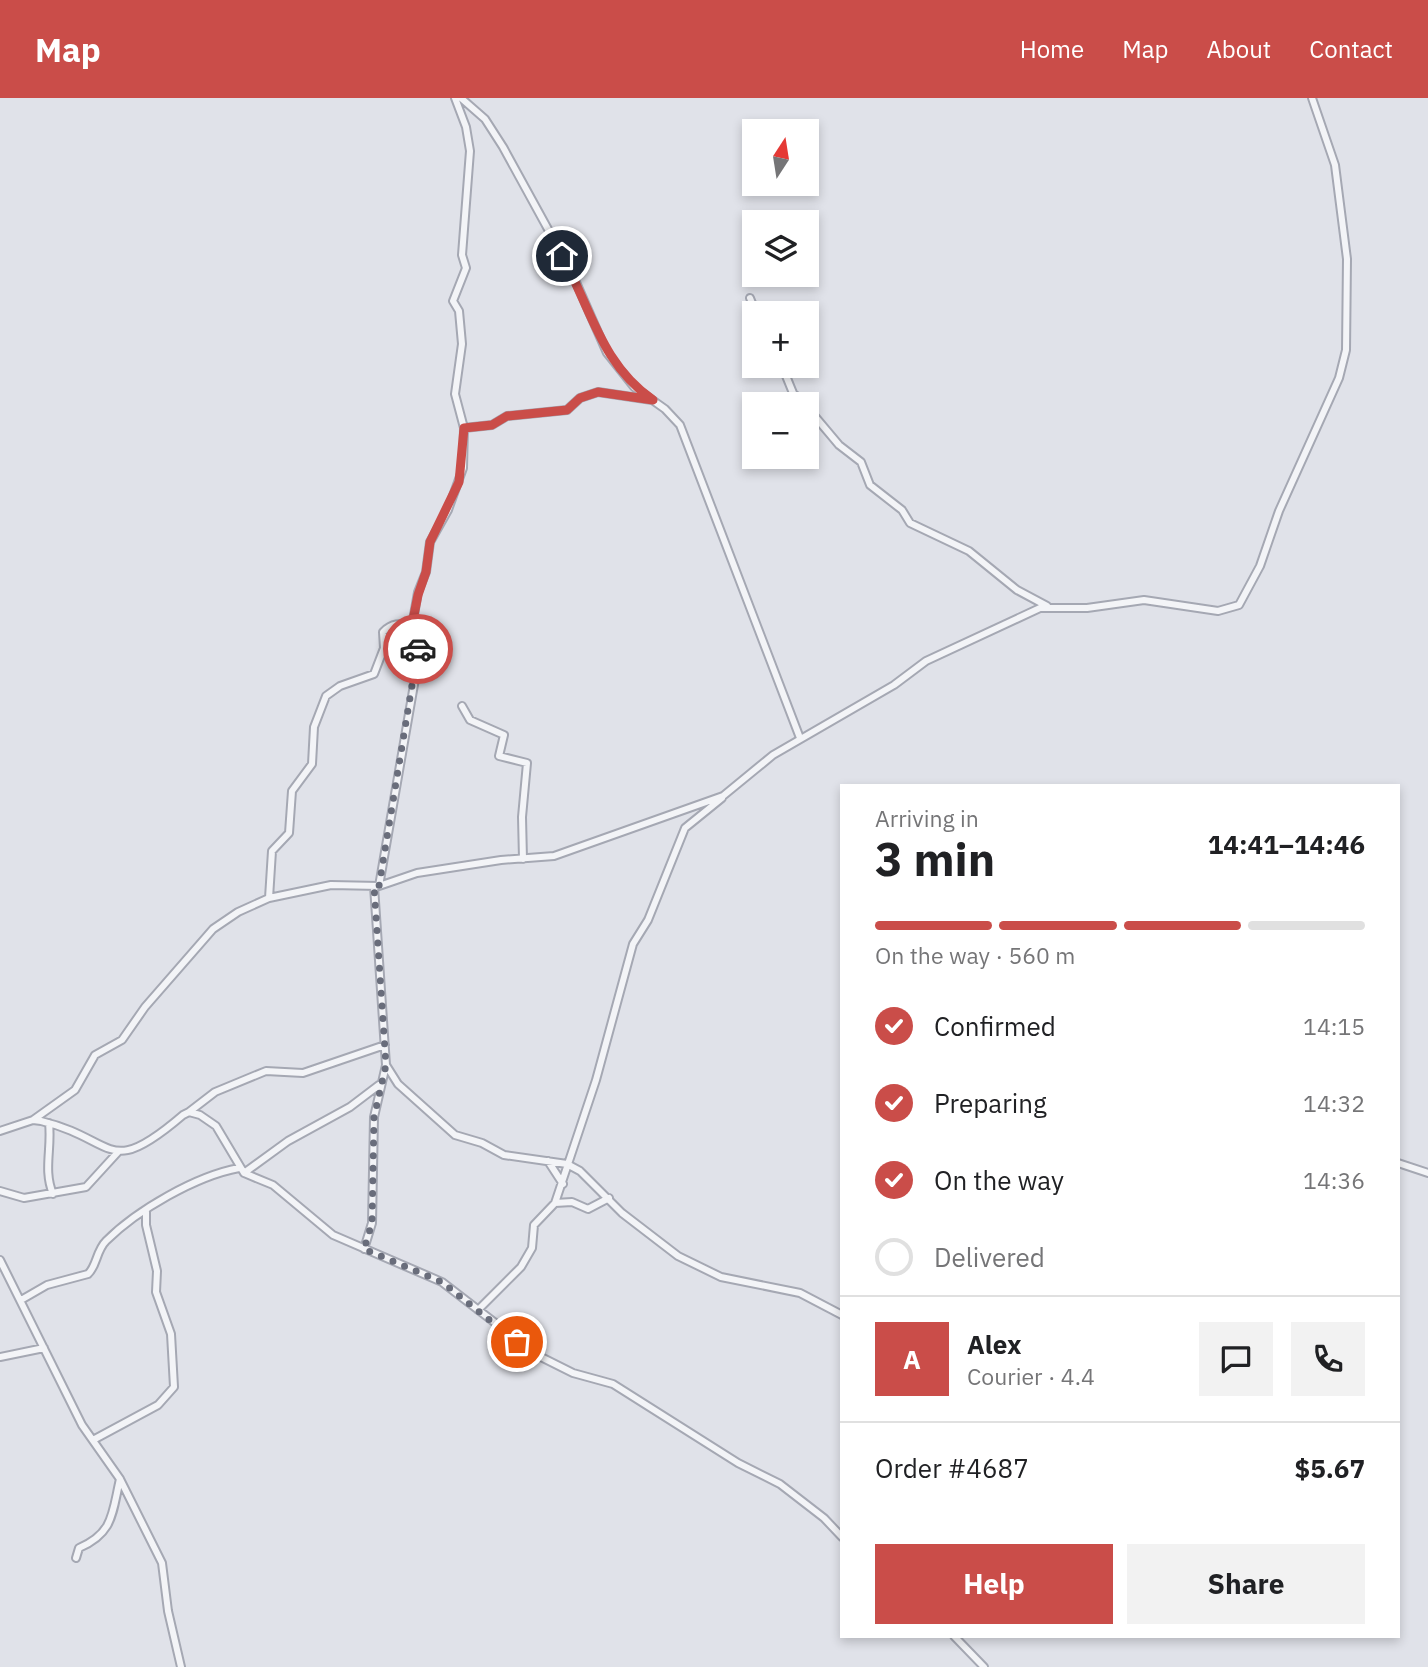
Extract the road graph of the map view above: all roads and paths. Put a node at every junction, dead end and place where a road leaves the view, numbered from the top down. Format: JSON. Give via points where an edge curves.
{"nodes":[{"id":1,"x":455,"y":98,"type":"edge"},
{"id":2,"x":461,"y":98,"type":"edge"},
{"id":3,"x":1312,"y":98,"type":"edge"},
{"id":4,"x":750,"y":298,"type":"dead end"},
{"id":5,"x":751,"y":301,"type":"edge"},
{"id":6,"x":653,"y":400,"type":"junction"},
{"id":7,"x":819,"y":422,"type":"edge"},
{"id":8,"x":464,"y":428,"type":"junction"},
{"id":9,"x":1046,"y":606,"type":"junction"},
{"id":10,"x":412,"y":625,"type":"junction"},
{"id":11,"x":462,"y":706,"type":"dead end"},
{"id":12,"x":800,"y":738,"type":"junction"},
{"id":13,"x":723,"y":796,"type":"junction"},
{"id":14,"x":523,"y":859,"type":"junction"},
{"id":15,"x":377,"y":886,"type":"junction"},
{"id":16,"x":269,"y":898,"type":"junction"},
{"id":17,"x":385,"y":1045,"type":"junction"},
{"id":18,"x":386,"y":1065,"type":"junction"},
{"id":19,"x":379,"y":1086,"type":"junction"},
{"id":20,"x":188,"y":1112,"type":"junction"},
{"id":21,"x":33,"y":1120,"type":"junction"},
{"id":22,"x":50,"y":1124,"type":"junction"},
{"id":23,"x":0,"y":1131,"type":"edge"},
{"id":24,"x":118,"y":1152,"type":"junction"},
{"id":25,"x":548,"y":1161,"type":"junction"},
{"id":26,"x":567,"y":1164,"type":"junction"},
{"id":27,"x":1400,"y":1164,"type":"edge"},
{"id":28,"x":242,"y":1170,"type":"junction"},
{"id":29,"x":1428,"y":1173,"type":"edge"},
{"id":30,"x":563,"y":1184,"type":"junction"},
{"id":31,"x":0,"y":1191,"type":"edge"},
{"id":32,"x":53,"y":1194,"type":"junction"},
{"id":33,"x":609,"y":1198,"type":"junction"},
{"id":34,"x":555,"y":1203,"type":"junction"},
{"id":35,"x":146,"y":1212,"type":"junction"},
{"id":36,"x":364,"y":1249,"type":"junction"},
{"id":37,"x":0,"y":1260,"type":"edge"},
{"id":38,"x":21,"y":1300,"type":"junction"},
{"id":39,"x":478,"y":1310,"type":"junction"},
{"id":40,"x":840,"y":1314,"type":"edge"},
{"id":41,"x":44,"y":1348,"type":"junction"},
{"id":42,"x":0,"y":1357,"type":"edge"},
{"id":43,"x":93,"y":1440,"type":"junction"},
{"id":44,"x":120,"y":1479,"type":"junction"},
{"id":45,"x":840,"y":1534,"type":"edge"},
{"id":46,"x":76,"y":1558,"type":"dead end"},
{"id":47,"x":956,"y":1638,"type":"edge"},
{"id":48,"x":181,"y":1667,"type":"edge"},
{"id":49,"x":984,"y":1667,"type":"edge"}],
"edges":[{"from":1,"to":8,"type":"street","via":[[470,151],[462,255],[466,268],[453,301],[459,312],[462,351],[455,401]]},
{"from":2,"to":6,"type":"street","via":[[485,119],[509,158],[572,273],[607,353],[634,387]]},
{"from":3,"to":9,"type":"street","via":[[1335,165],[1347,260],[1346,350],[1339,378],[1286,491],[1254,581],[1239,605],[1230,610],[1143,600],[1087,608]]},
{"from":4,"to":5,"type":"street"},
{"from":6,"to":8,"type":"street","via":[[598,392],[580,398],[567,410],[507,416],[492,425]]},
{"from":6,"to":12,"type":"street","via":[[672,415],[688,441]]},
{"from":7,"to":9,"type":"street","via":[[855,456],[870,485],[902,510],[910,523],[969,551],[1017,590]]},
{"from":8,"to":10,"type":"street","via":[[459,482],[430,542]]},
{"from":9,"to":12,"type":"street","via":[[926,661],[894,685]]},
{"from":10,"to":15,"type":"street","via":[[419,656]]},
{"from":10,"to":16,"type":"street","via":[[394,624],[383,632],[384,648],[374,674],[326,696],[314,727],[312,764],[292,793],[289,833],[272,851]]},
{"from":11,"to":14,"type":"street","via":[[470,720],[504,735],[499,756],[527,764]]},
{"from":12,"to":13,"type":"street"},
{"from":13,"to":14,"type":"street","via":[[580,848]]},
{"from":13,"to":26,"type":"street","via":[[685,828],[634,944]]},
{"from":14,"to":15,"type":"street","via":[[417,873]]},
{"from":15,"to":16,"type":"street","via":[[331,885]]},
{"from":15,"to":17,"type":"street"},
{"from":16,"to":21,"type":"street","via":[[213,929],[122,1040],[95,1055],[75,1090]]},
{"from":17,"to":18,"type":"street"},
{"from":17,"to":20,"type":"street","via":[[303,1073],[266,1071],[215,1092]]},
{"from":18,"to":19,"type":"street"},
{"from":18,"to":25,"type":"street","via":[[410,1098],[455,1135],[504,1154]]},
{"from":19,"to":28,"type":"street"},
{"from":19,"to":36,"type":"street","via":[[372,1144],[372,1223]]},
{"from":20,"to":24,"type":"street","via":[[139,1147]]},
{"from":20,"to":28,"type":"street","via":[[216,1126]]},
{"from":21,"to":22,"type":"street"},
{"from":21,"to":23,"type":"street"},
{"from":22,"to":24,"type":"street"},
{"from":22,"to":32,"type":"street","via":[[46,1173]]},
{"from":24,"to":32,"type":"street","via":[[90,1185]]},
{"from":25,"to":26,"type":"street"},
{"from":25,"to":30,"type":"street"},
{"from":26,"to":30,"type":"street"},
{"from":26,"to":33,"type":"street"},
{"from":27,"to":29,"type":"street"},
{"from":28,"to":35,"type":"street","via":[[206,1177]]},
{"from":28,"to":36,"type":"street","via":[[273,1185],[333,1236]]},
{"from":30,"to":34,"type":"street"},
{"from":31,"to":32,"type":"street","via":[[24,1198]]},
{"from":33,"to":34,"type":"street","via":[[588,1209],[572,1202]]},
{"from":33,"to":40,"type":"street","via":[[655,1240],[701,1268],[722,1277],[800,1293]]},
{"from":34,"to":39,"type":"street","via":[[534,1225],[532,1248],[521,1267]]},
{"from":35,"to":38,"type":"street","via":[[104,1243],[90,1272],[47,1285]]},
{"from":35,"to":43,"type":"street","via":[[157,1271],[156,1292],[171,1334],[174,1387],[158,1405]]},
{"from":36,"to":39,"type":"street","via":[[442,1282]]},
{"from":37,"to":38,"type":"street"},
{"from":38,"to":41,"type":"street"},
{"from":39,"to":45,"type":"street","via":[[537,1355],[573,1373],[613,1384],[738,1464],[780,1484]]},
{"from":41,"to":42,"type":"street"},
{"from":41,"to":43,"type":"street"},
{"from":43,"to":44,"type":"street"},
{"from":44,"to":46,"type":"street","via":[[112,1517],[98,1540],[79,1548]]},
{"from":44,"to":48,"type":"street","via":[[162,1563]]},
{"from":47,"to":49,"type":"street"}]}
